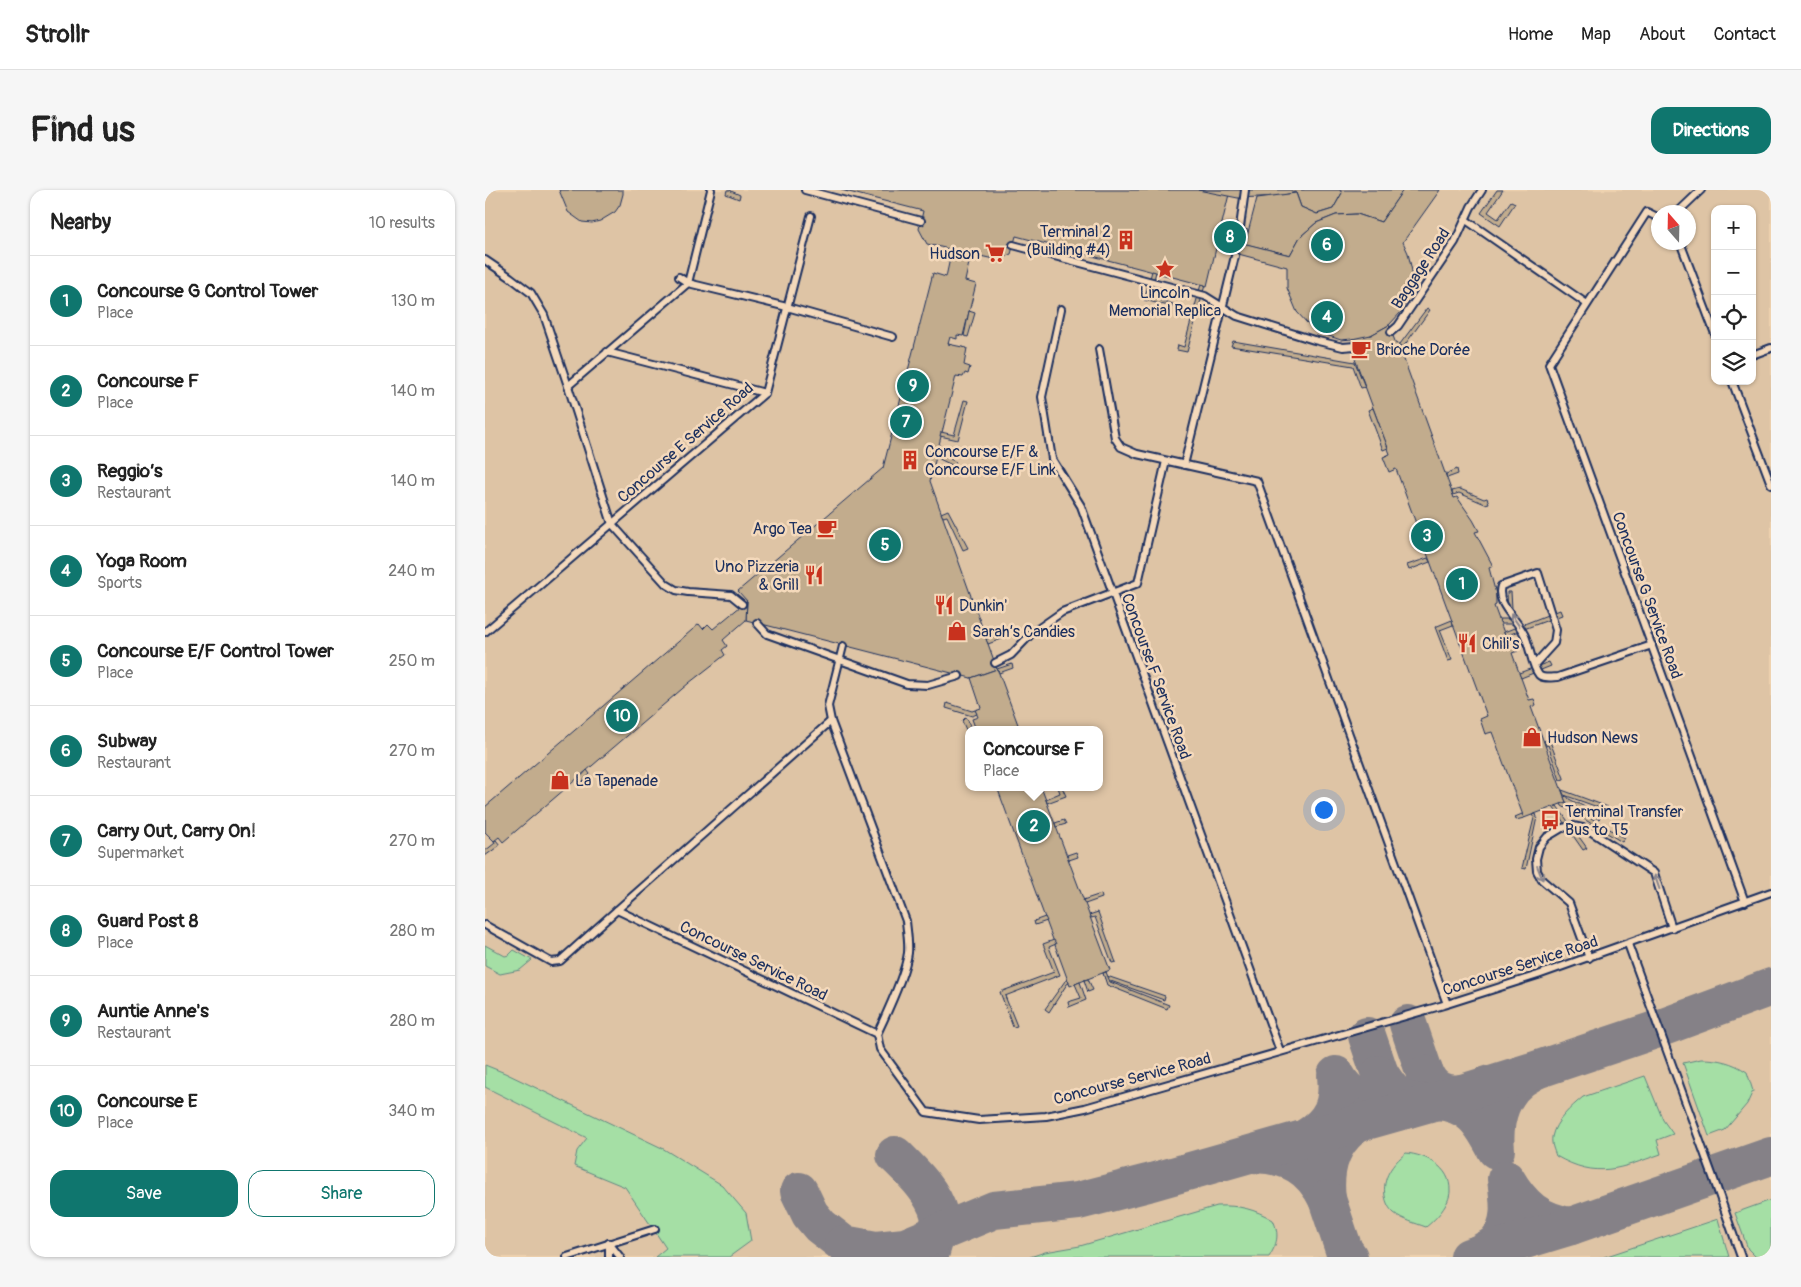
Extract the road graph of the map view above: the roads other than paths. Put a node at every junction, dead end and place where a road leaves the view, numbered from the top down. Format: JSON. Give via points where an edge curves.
{"nodes":[{"id":1,"x":711,"y":190,"type":"edge"},
{"id":2,"x":805,"y":190,"type":"edge"},
{"id":3,"x":1245,"y":190,"type":"edge"},
{"id":4,"x":1483,"y":190,"type":"edge"},
{"id":5,"x":1701,"y":190,"type":"edge"},
{"id":6,"x":1685,"y":205,"type":"edge"},
{"id":7,"x":1651,"y":214,"type":"edge"},
{"id":8,"x":811,"y":216,"type":"dead end"},
{"id":9,"x":1465,"y":220,"type":"junction"},
{"id":10,"x":921,"y":221,"type":"dead end"},
{"id":11,"x":1238,"y":242,"type":"dead end"},
{"id":12,"x":1013,"y":245,"type":"dead end"},
{"id":13,"x":1684,"y":250,"type":"edge"},
{"id":14,"x":1235,"y":256,"type":"dead end"},
{"id":15,"x":485,"y":260,"type":"edge"},
{"id":16,"x":679,"y":277,"type":"dead end"},
{"id":17,"x":688,"y":283,"type":"junction"},
{"id":18,"x":1587,"y":304,"type":"junction"},
{"id":19,"x":787,"y":307,"type":"junction"},
{"id":20,"x":1222,"y":307,"type":"junction"},
{"id":21,"x":1061,"y":309,"type":"dead end"},
{"id":22,"x":1711,"y":323,"type":"edge"},
{"id":23,"x":1391,"y":332,"type":"dead end"},
{"id":24,"x":893,"y":337,"type":"dead end"},
{"id":25,"x":1355,"y":346,"type":"dead end"},
{"id":26,"x":1771,"y":348,"type":"edge"},
{"id":27,"x":1099,"y":349,"type":"dead end"},
{"id":28,"x":607,"y":352,"type":"junction"},
{"id":29,"x":1756,"y":354,"type":"edge"},
{"id":30,"x":1734,"y":385,"type":"edge"},
{"id":31,"x":568,"y":386,"type":"junction"},
{"id":32,"x":765,"y":393,"type":"junction"},
{"id":33,"x":1166,"y":461,"type":"junction"},
{"id":34,"x":1184,"y":465,"type":"junction"},
{"id":35,"x":1771,"y":484,"type":"edge"},
{"id":36,"x":612,"y":524,"type":"junction"},
{"id":37,"x":1112,"y":592,"type":"junction"},
{"id":38,"x":742,"y":604,"type":"dead end"},
{"id":39,"x":757,"y":623,"type":"dead end"},
{"id":40,"x":485,"y":632,"type":"edge"},
{"id":41,"x":1652,"y":645,"type":"junction"},
{"id":42,"x":843,"y":646,"type":"dead end"},
{"id":43,"x":840,"y":660,"type":"junction"},
{"id":44,"x":995,"y":663,"type":"dead end"},
{"id":45,"x":1535,"y":664,"type":"junction"},
{"id":46,"x":959,"y":676,"type":"dead end"},
{"id":47,"x":831,"y":721,"type":"junction"},
{"id":48,"x":1771,"y":892,"type":"edge"},
{"id":49,"x":1745,"y":902,"type":"junction"},
{"id":50,"x":617,"y":910,"type":"junction"},
{"id":51,"x":485,"y":925,"type":"edge"},
{"id":52,"x":1672,"y":928,"type":"junction"},
{"id":53,"x":1628,"y":944,"type":"junction"},
{"id":54,"x":1589,"y":958,"type":"junction"},
{"id":55,"x":1447,"y":1004,"type":"junction"},
{"id":56,"x":877,"y":1034,"type":"junction"},
{"id":57,"x":1280,"y":1051,"type":"junction"},
{"id":58,"x":655,"y":1229,"type":"dead end"},
{"id":59,"x":609,"y":1244,"type":"junction"},
{"id":60,"x":567,"y":1257,"type":"edge"},
{"id":61,"x":609,"y":1257,"type":"edge"},
{"id":62,"x":620,"y":1257,"type":"edge"},
{"id":63,"x":1741,"y":1257,"type":"edge"}],
"edges":[{"from":1,"to":17,"type":"lane"},
{"from":2,"to":10,"type":"lane"},
{"from":3,"to":11,"type":"lane"},
{"from":4,"to":9,"type":"lane","name":"Baggage Road"},
{"from":5,"to":6,"type":"lane"},
{"from":7,"to":18,"type":"lane","via":[[1647,212]]},
{"from":8,"to":19,"type":"lane","name":"Concourse E Service Road"},
{"from":9,"to":18,"type":"lane"},
{"from":9,"to":23,"type":"lane","name":"Baggage Road","via":[[1433,276]]},
{"from":12,"to":20,"type":"lane","via":[[1205,296]]},
{"from":13,"to":22,"type":"lane"},
{"from":14,"to":20,"type":"lane"},
{"from":15,"to":31,"type":"lane","via":[[531,293],[544,315]]},
{"from":16,"to":17,"type":"lane"},
{"from":17,"to":19,"type":"lane"},
{"from":17,"to":28,"type":"lane"},
{"from":18,"to":41,"type":"lane","name":"Concourse G Service Road","via":[[1549,364]]},
{"from":19,"to":24,"type":"lane"},
{"from":19,"to":32,"type":"lane","name":"Concourse E Service Road"},
{"from":20,"to":25,"type":"lane","via":[[1237,316],[1314,340],[1343,347]]},
{"from":20,"to":34,"type":"lane"},
{"from":21,"to":37,"type":"lane","name":"Concourse F Service Road","via":[[1042,397],[1052,459],[1081,506]]},
{"from":26,"to":29,"type":"lane"},
{"from":27,"to":33,"type":"lane","via":[[1115,438],[1121,447]]},
{"from":28,"to":31,"type":"lane"},
{"from":28,"to":32,"type":"lane"},
{"from":30,"to":35,"type":"lane"},
{"from":31,"to":36,"type":"lane"},
{"from":32,"to":36,"type":"lane","name":"Concourse E Service Road"},
{"from":33,"to":34,"type":"lane"},
{"from":33,"to":37,"type":"lane","via":[[1138,583]]},
{"from":34,"to":55,"type":"lane","via":[[1257,481]]},
{"from":36,"to":38,"type":"lane","via":[[666,584],[688,592],[731,594]]},
{"from":36,"to":40,"type":"lane","name":"Concourse E Service Road"},
{"from":37,"to":44,"type":"lane","via":[[1062,612],[1032,633],[1011,655]]},
{"from":37,"to":57,"type":"lane","name":"Concourse F Service Road"},
{"from":39,"to":43,"type":"lane","via":[[767,634]]},
{"from":41,"to":45,"type":"lane","via":[[1558,677],[1543,678]]},
{"from":41,"to":49,"type":"lane","name":"Concourse G Service Road"},
{"from":42,"to":43,"type":"lane"},
{"from":43,"to":46,"type":"lane","via":[[907,684],[928,685]]},
{"from":43,"to":47,"type":"lane","via":[[829,706]]},
{"from":45,"to":45,"type":"lane","one_way":true,"via":[[1525,634],[1499,592],[1501,586],[1537,573],[1556,630],[1554,643]]},
{"from":47,"to":50,"type":"lane"},
{"from":47,"to":56,"type":"lane","via":[[909,939],[903,971]]},
{"from":48,"to":49,"type":"lane","name":"Concourse Service Road"},
{"from":49,"to":52,"type":"lane","name":"Concourse Service Road"},
{"from":50,"to":51,"type":"lane","via":[[560,961],[551,962]]},
{"from":50,"to":56,"type":"lane","name":"Concourse Service Road"},
{"from":52,"to":53,"type":"lane","name":"Concourse Service Road"},
{"from":52,"to":54,"type":"lane","one_way":true,"via":[[1654,873],[1587,829],[1563,828],[1547,837],[1539,847],[1537,871],[1542,880],[1569,903]]},
{"from":53,"to":54,"type":"lane","name":"Concourse Service Road"},
{"from":53,"to":63,"type":"lane"},
{"from":54,"to":55,"type":"lane","name":"Concourse Service Road"},
{"from":55,"to":57,"type":"lane","name":"Concourse Service Road"},
{"from":56,"to":57,"type":"lane","name":"Concourse Service Road","via":[[880,1049],[926,1112],[979,1120],[1046,1116],[1085,1108]]},
{"from":58,"to":59,"type":"lane"},
{"from":59,"to":60,"type":"lane"},
{"from":59,"to":61,"type":"lane"},
{"from":59,"to":62,"type":"lane"}]}
